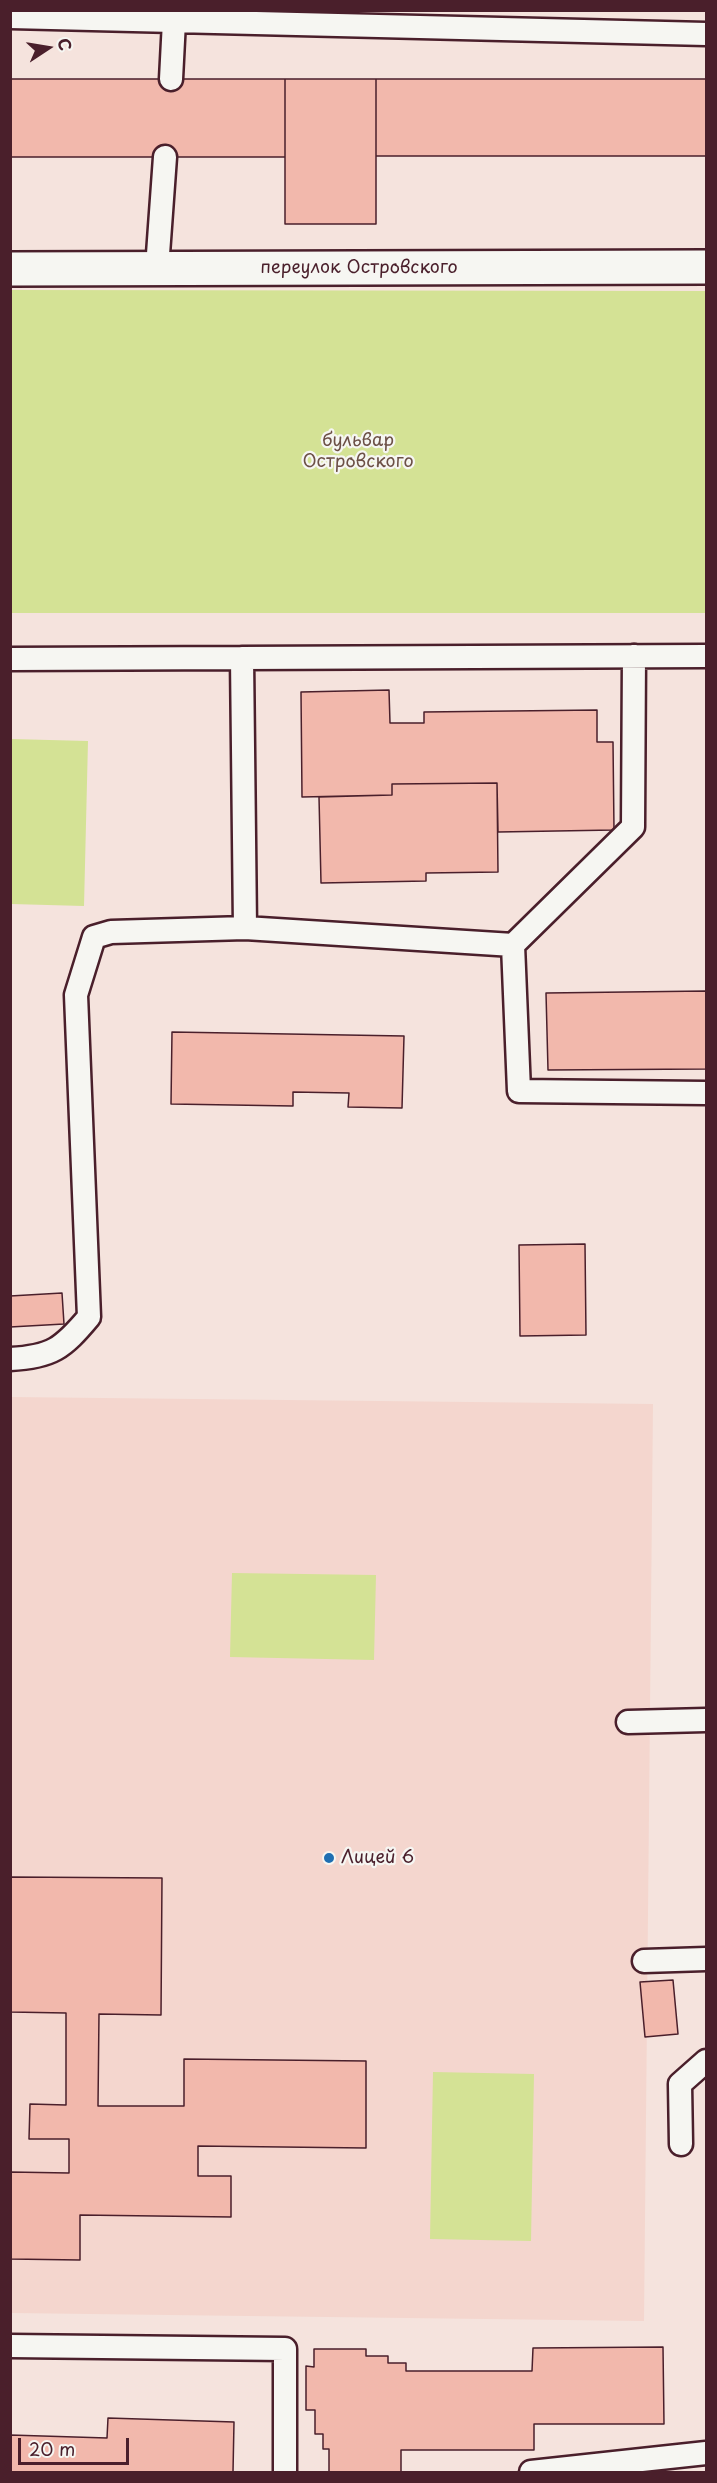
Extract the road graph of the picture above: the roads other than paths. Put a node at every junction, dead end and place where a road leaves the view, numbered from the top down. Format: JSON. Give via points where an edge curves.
{"nodes":[{"id":1,"x":10,"y":17,"type":"edge"},
{"id":2,"x":174,"y":21,"type":"junction"},
{"id":3,"x":706,"y":34,"type":"edge"},
{"id":4,"x":171,"y":79,"type":"dead end"},
{"id":5,"x":165,"y":157,"type":"dead end"},
{"id":6,"x":706,"y":267,"type":"edge"},
{"id":7,"x":10,"y":268,"type":"edge"},
{"id":8,"x":157,"y":268,"type":"junction"},
{"id":9,"x":634,"y":656,"type":"junction"},
{"id":10,"x":706,"y":656,"type":"edge"},
{"id":11,"x":242,"y":658,"type":"junction"},
{"id":12,"x":10,"y":659,"type":"edge"},
{"id":13,"x":245,"y":928,"type":"junction"},
{"id":14,"x":513,"y":945,"type":"junction"},
{"id":15,"x":706,"y":1093,"type":"edge"},
{"id":16,"x":10,"y":1359,"type":"edge"},
{"id":17,"x":706,"y":1720,"type":"edge"},
{"id":18,"x":628,"y":1722,"type":"dead end"},
{"id":19,"x":706,"y":1959,"type":"edge"},
{"id":20,"x":645,"y":1961,"type":"dead end"},
{"id":21,"x":706,"y":2061,"type":"edge"},
{"id":22,"x":681,"y":2144,"type":"dead end"},
{"id":23,"x":10,"y":2346,"type":"edge"},
{"id":24,"x":706,"y":2454,"type":"edge"},
{"id":25,"x":285,"y":2472,"type":"edge"},
{"id":26,"x":531,"y":2472,"type":"edge"}],
"edges":[{"from":1,"to":2,"type":"lane"},
{"from":2,"to":3,"type":"lane"},
{"from":2,"to":4,"type":"lane"},
{"from":5,"to":8,"type":"lane"},
{"from":6,"to":8,"type":"street","name":"переулок Островского"},
{"from":7,"to":8,"type":"street","name":"переулок Островского"},
{"from":9,"to":10,"type":"lane"},
{"from":9,"to":11,"type":"lane"},
{"from":9,"to":14,"type":"lane","via":[[633,826]]},
{"from":11,"to":12,"type":"lane"},
{"from":11,"to":13,"type":"lane"},
{"from":13,"to":14,"type":"lane"},
{"from":13,"to":16,"type":"lane","via":[[111,932],[94,937],[76,995],[89,1317],[69,1341],[38,1358]]},
{"from":14,"to":15,"type":"lane","via":[[519,1091]]},
{"from":17,"to":18,"type":"lane"},
{"from":19,"to":20,"type":"lane"},
{"from":21,"to":22,"type":"lane","via":[[680,2084]]},
{"from":23,"to":25,"type":"lane","via":[[285,2349]]},
{"from":24,"to":26,"type":"lane"}]}
